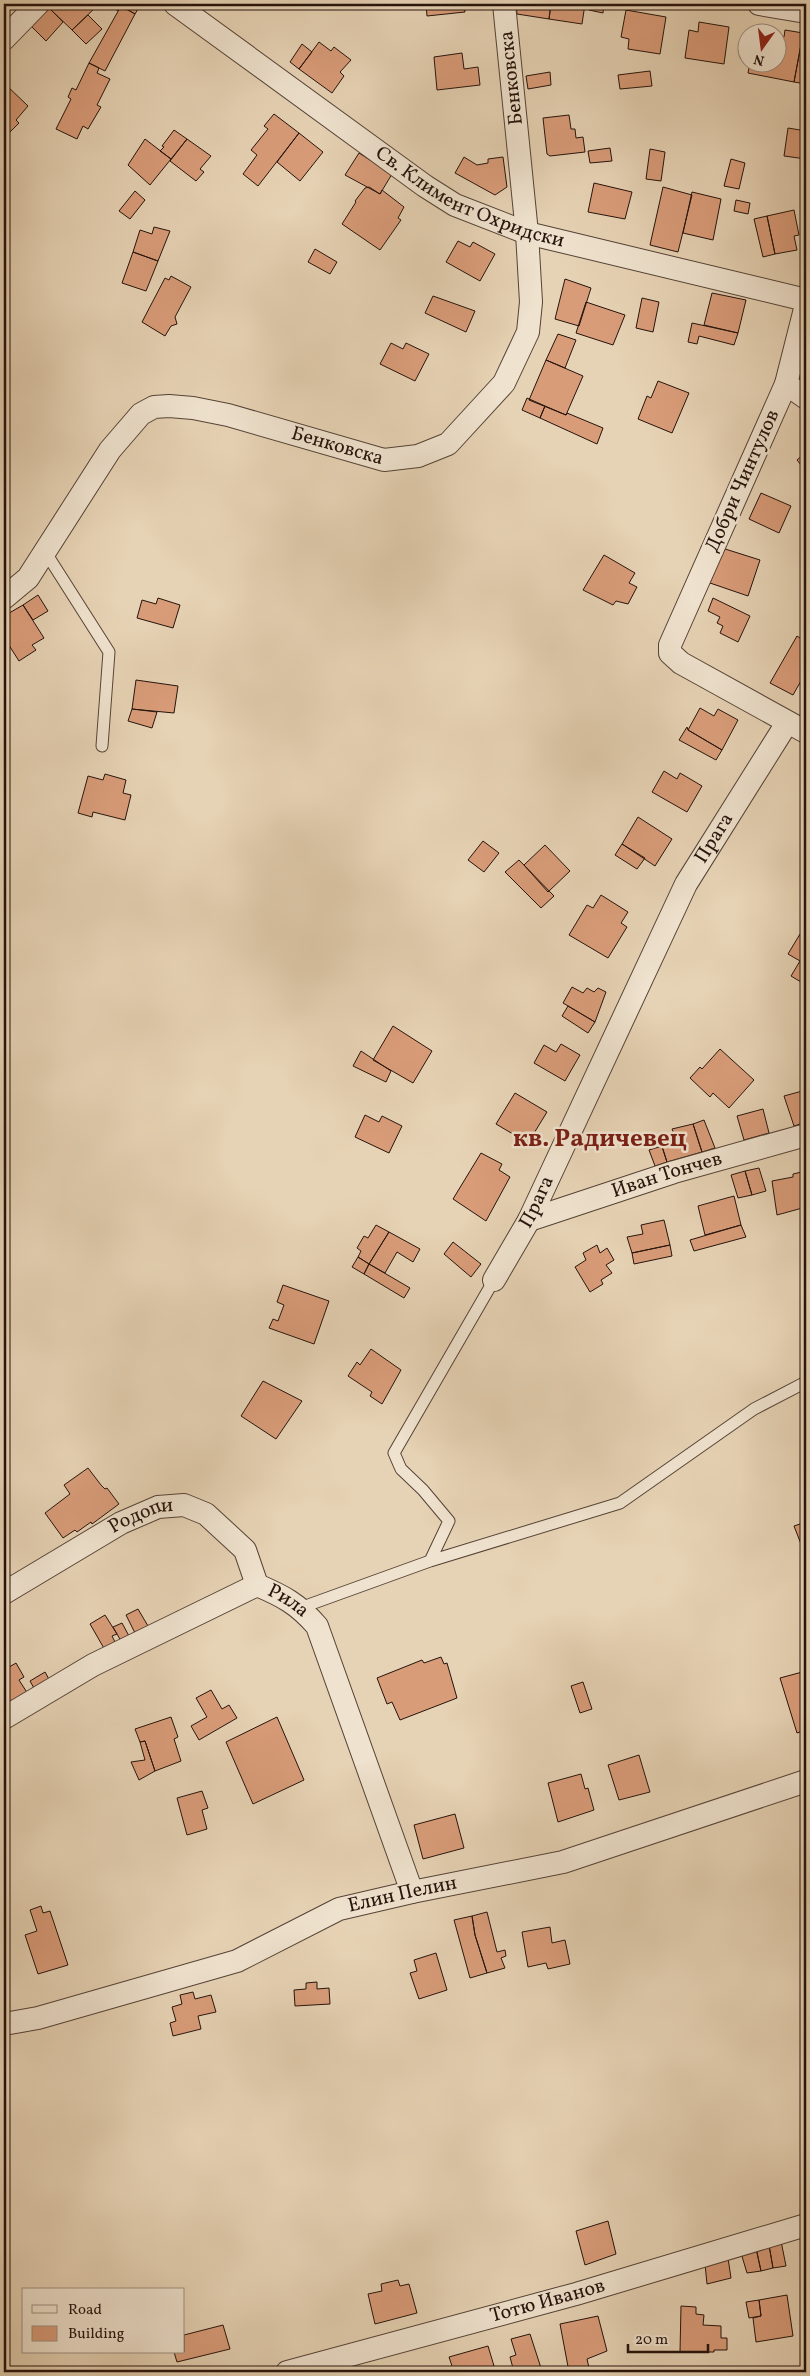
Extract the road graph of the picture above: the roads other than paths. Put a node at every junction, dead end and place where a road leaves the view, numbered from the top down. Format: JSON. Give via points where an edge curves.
{"nodes":[{"id":1,"x":38,"y":4,"type":"edge"},
{"id":2,"x":175,"y":4,"type":"edge"},
{"id":3,"x":504,"y":4,"type":"edge"},
{"id":4,"x":759,"y":4,"type":"edge"},
{"id":5,"x":806,"y":12,"type":"edge"},
{"id":6,"x":4,"y":39,"type":"edge"},
{"id":7,"x":527,"y":233,"type":"junction"},
{"id":8,"x":806,"y":300,"type":"edge"},
{"id":9,"x":806,"y":305,"type":"edge"},
{"id":10,"x":786,"y":384,"type":"junction"},
{"id":11,"x":806,"y":398,"type":"edge"},
{"id":12,"x":46,"y":553,"type":"junction"},
{"id":13,"x":4,"y":598,"type":"edge"},
{"id":14,"x":797,"y":727,"type":"edge"},
{"id":15,"x":102,"y":746,"type":"dead end"},
{"id":16,"x":806,"y":1135,"type":"edge"},
{"id":17,"x":529,"y":1220,"type":"junction"},
{"id":18,"x":494,"y":1280,"type":"joint"},
{"id":19,"x":806,"y":1382,"type":"edge"},
{"id":20,"x":430,"y":1561,"type":"junction"},
{"id":21,"x":257,"y":1585,"type":"junction"},
{"id":22,"x":4,"y":1593,"type":"edge"},
{"id":23,"x":300,"y":1608,"type":"junction"},
{"id":24,"x":4,"y":1718,"type":"edge"},
{"id":25,"x":806,"y":1780,"type":"edge"},
{"id":26,"x":412,"y":1892,"type":"junction"},
{"id":27,"x":4,"y":2024,"type":"edge"},
{"id":28,"x":806,"y":2225,"type":"edge"},
{"id":29,"x":287,"y":2372,"type":"edge"}],
"edges":[{"from":1,"to":6,"type":"street"},
{"from":2,"to":7,"type":"street","name":"Св. Климент Охридски","via":[[425,186],[455,205]]},
{"from":3,"to":7,"type":"street","name":"Бенковска"},
{"from":4,"to":5,"type":"street"},
{"from":7,"to":8,"type":"street","name":"Св. Климент Охридски"},
{"from":7,"to":12,"type":"street","name":"Бенковска","via":[[531,302],[528,332],[504,383],[448,444],[418,456],[384,460],[228,415],[185,407],[154,407],[141,414],[110,450]]},
{"from":9,"to":10,"type":"street","name":"Добри Чинтулов"},
{"from":10,"to":11,"type":"street"},
{"from":10,"to":14,"type":"street","name":"Добри Чинтулов","via":[[672,636],[670,653],[681,663]]},
{"from":12,"to":13,"type":"street","name":"Бенковска","via":[[28,578]]},
{"from":12,"to":15,"type":"lane","via":[[109,652]]},
{"from":14,"to":17,"type":"street","name":"Прага","via":[[686,884]]},
{"from":16,"to":17,"type":"street","name":"Иван Тончев","via":[[674,1172]]},
{"from":17,"to":18,"type":"street","name":"Прага"},
{"from":18,"to":20,"type":"lane","name":"Прага","via":[[394,1453],[401,1469],[449,1521]]},
{"from":19,"to":20,"type":"lane","via":[[754,1409],[620,1503]]},
{"from":20,"to":23,"type":"lane"},
{"from":21,"to":22,"type":"street","name":"Родопи","via":[[245,1550],[206,1514],[184,1505],[158,1507],[122,1523]]},
{"from":21,"to":23,"type":"street","name":"Рила","via":[[282,1595]]},
{"from":21,"to":24,"type":"street","name":"Рила","via":[[93,1665]]},
{"from":23,"to":26,"type":"street","name":"Рила","via":[[317,1626]]},
{"from":25,"to":26,"type":"street","name":"Елин Пелин","via":[[563,1862]]},
{"from":26,"to":27,"type":"street","name":"Елин Пелин","via":[[339,1910],[237,1961],[38,2018]]},
{"from":28,"to":29,"type":"street","name":"Тотю Иванов","via":[[576,2294]]}]}
